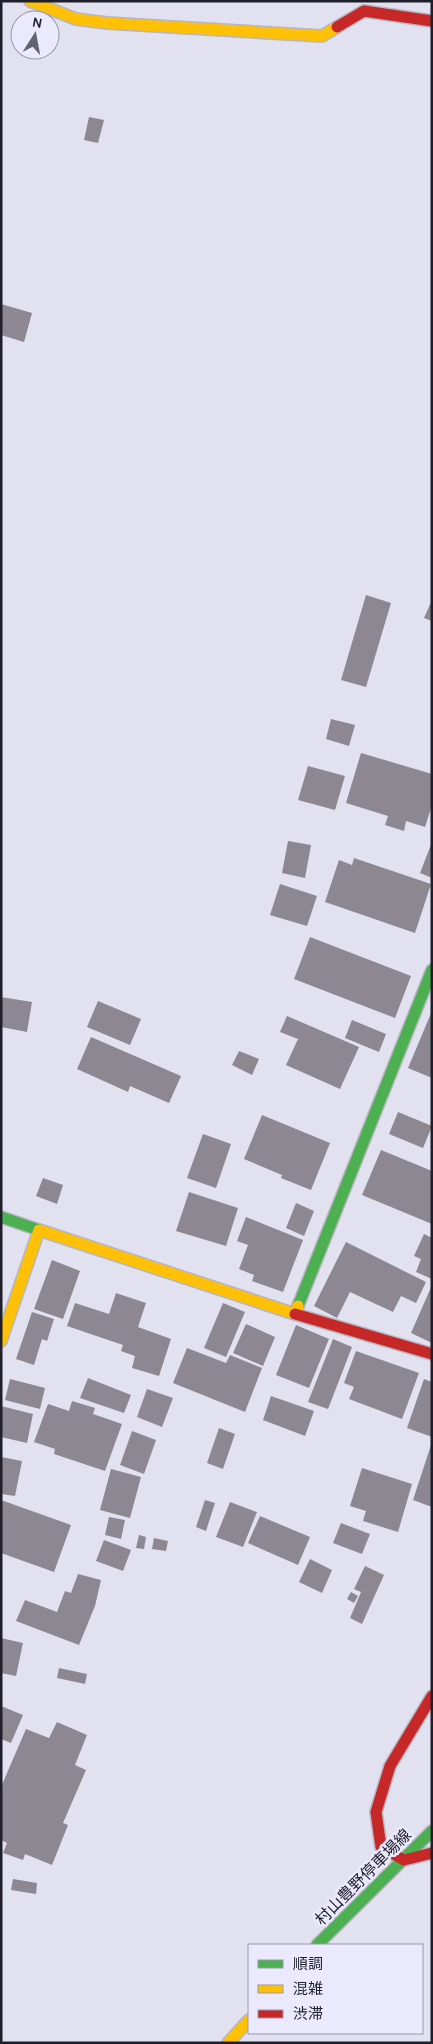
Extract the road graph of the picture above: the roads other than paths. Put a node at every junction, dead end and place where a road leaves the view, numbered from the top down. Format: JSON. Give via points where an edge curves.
{"nodes":[{"id":1,"x":30,"y":1,"type":"edge"},
{"id":2,"x":432,"y":21,"type":"edge"},
{"id":3,"x":432,"y":970,"type":"edge"},
{"id":4,"x":1,"y":1217,"type":"edge"},
{"id":5,"x":39,"y":1230,"type":"junction"},
{"id":6,"x":296,"y":1314,"type":"junction"},
{"id":7,"x":1,"y":1341,"type":"edge"},
{"id":8,"x":432,"y":1354,"type":"edge"},
{"id":9,"x":432,"y":1696,"type":"edge"},
{"id":10,"x":432,"y":1831,"type":"edge"},
{"id":11,"x":432,"y":1853,"type":"edge"},
{"id":12,"x":404,"y":1860,"type":"junction"},
{"id":13,"x":318,"y":1944,"type":"edge"},
{"id":14,"x":248,"y":2021,"type":"edge"},
{"id":15,"x":228,"y":2043,"type":"edge"}],
"edges":[{"from":1,"to":2,"type":"street","via":[[76,19],[107,23],[322,36],[364,11]]},
{"from":3,"to":6,"type":"street"},
{"from":4,"to":5,"type":"street"},
{"from":5,"to":6,"type":"street"},
{"from":5,"to":7,"type":"street"},
{"from":6,"to":8,"type":"street"},
{"from":9,"to":12,"type":"street","via":[[390,1766],[376,1812],[380,1847]]},
{"from":10,"to":12,"type":"street","name":"村山豊野停車場線"},
{"from":11,"to":12,"type":"street"},
{"from":12,"to":13,"type":"street","name":"村山豊野停車場線"},
{"from":14,"to":15,"type":"street"}]}
